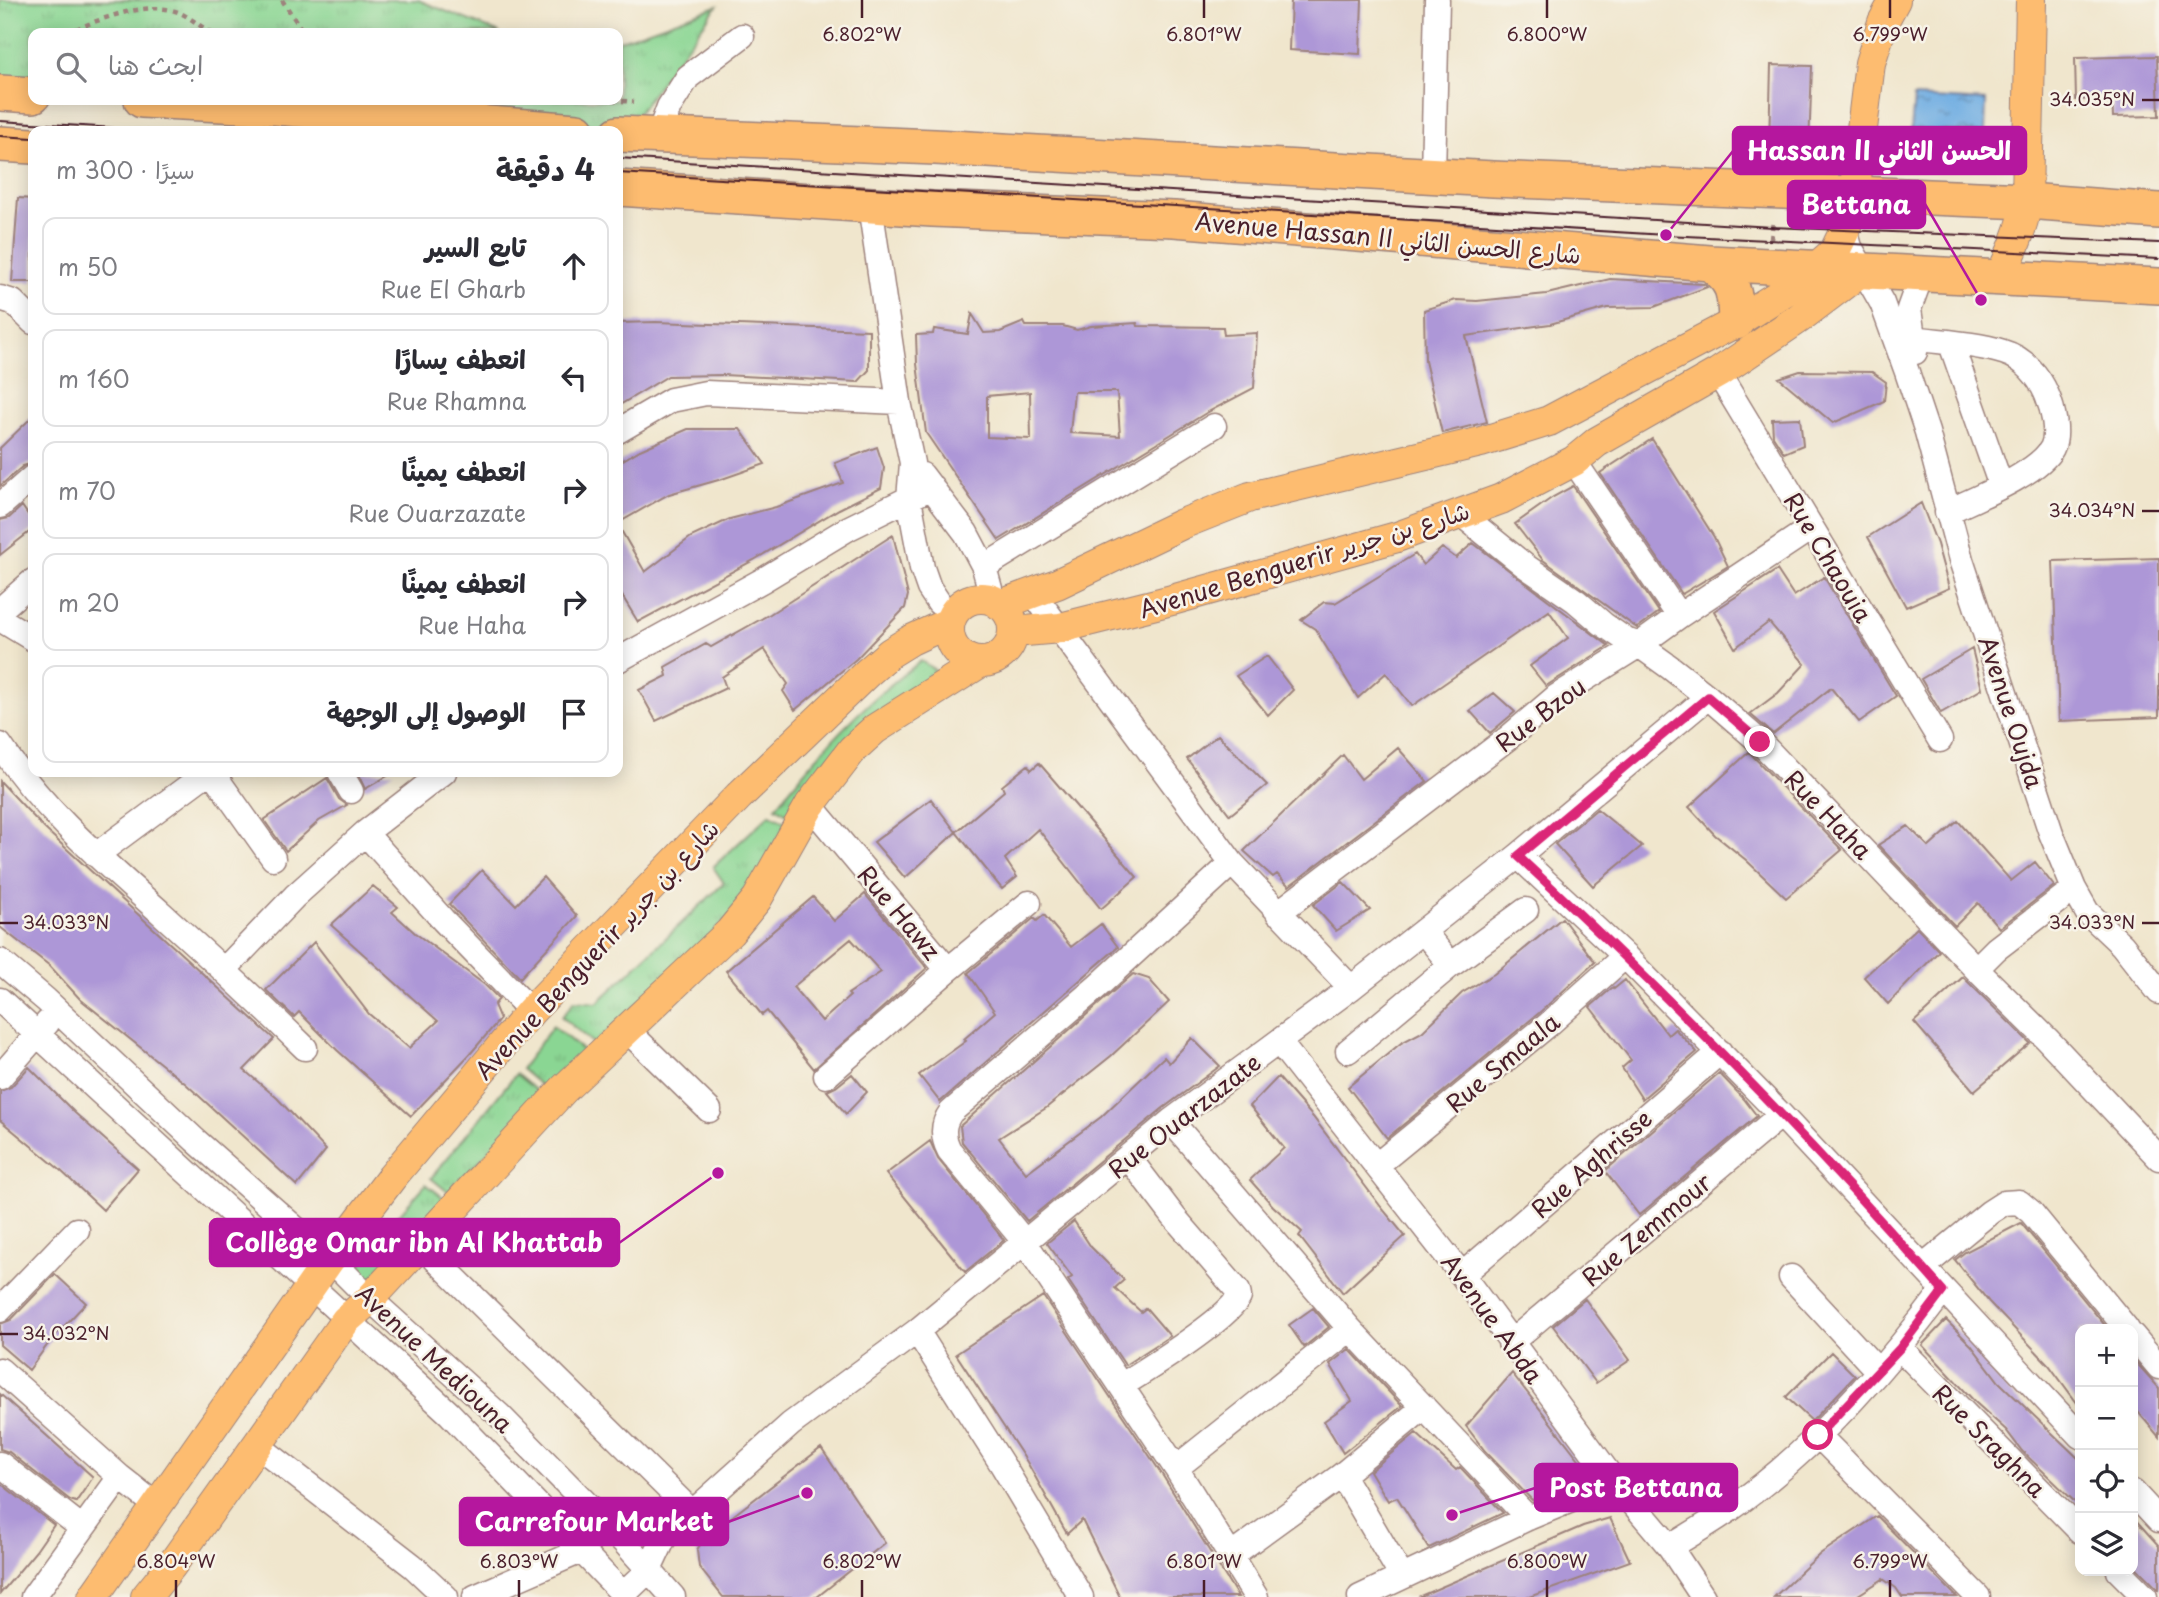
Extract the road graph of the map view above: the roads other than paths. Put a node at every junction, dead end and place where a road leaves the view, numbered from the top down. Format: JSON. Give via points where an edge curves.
{"nodes":[{"id":1,"x":1437,"y":0,"type":"edge"},
{"id":2,"x":1895,"y":0,"type":"edge"},
{"id":3,"x":2031,"y":0,"type":"edge"},
{"id":4,"x":742,"y":36,"type":"dead end"},
{"id":5,"x":0,"y":93,"type":"edge"},
{"id":6,"x":28,"y":94,"type":"edge"},
{"id":7,"x":242,"y":105,"type":"edge"},
{"id":8,"x":514,"y":126,"type":"edge"},
{"id":9,"x":623,"y":134,"type":"edge"},
{"id":10,"x":657,"y":137,"type":"junction"},
{"id":11,"x":0,"y":144,"type":"edge"},
{"id":12,"x":28,"y":146,"type":"edge"},
{"id":13,"x":1433,"y":175,"type":"junction"},
{"id":14,"x":623,"y":188,"type":"edge"},
{"id":15,"x":1854,"y":195,"type":"junction"},
{"id":16,"x":2027,"y":201,"type":"junction"},
{"id":17,"x":870,"y":205,"type":"junction"},
{"id":18,"x":2159,"y":211,"type":"edge"},
{"id":19,"x":1845,"y":230,"type":"junction"},
{"id":20,"x":1710,"y":262,"type":"junction"},
{"id":21,"x":1820,"y":267,"type":"junction"},
{"id":22,"x":1864,"y":269,"type":"junction"},
{"id":23,"x":1922,"y":273,"type":"junction"},
{"id":24,"x":2000,"y":276,"type":"junction"},
{"id":25,"x":2159,"y":286,"type":"edge"},
{"id":26,"x":0,"y":298,"type":"edge"},
{"id":27,"x":28,"y":317,"type":"edge"},
{"id":28,"x":1736,"y":322,"type":"junction"},
{"id":29,"x":1912,"y":338,"type":"junction"},
{"id":30,"x":1951,"y":344,"type":"junction"},
{"id":31,"x":1718,"y":373,"type":"junction"},
{"id":32,"x":899,"y":402,"type":"junction"},
{"id":33,"x":1918,"y":405,"type":"junction"},
{"id":34,"x":1214,"y":426,"type":"dead end"},
{"id":35,"x":623,"y":428,"type":"edge"},
{"id":36,"x":1574,"y":461,"type":"junction"},
{"id":37,"x":912,"y":463,"type":"junction"},
{"id":38,"x":28,"y":481,"type":"edge"},
{"id":39,"x":2001,"y":486,"type":"junction"},
{"id":40,"x":932,"y":487,"type":"junction"},
{"id":41,"x":909,"y":499,"type":"junction"},
{"id":42,"x":0,"y":506,"type":"edge"},
{"id":43,"x":1947,"y":512,"type":"junction"},
{"id":44,"x":1461,"y":514,"type":"junction"},
{"id":45,"x":1811,"y":528,"type":"junction"},
{"id":46,"x":984,"y":567,"type":"junction"},
{"id":47,"x":28,"y":585,"type":"edge"},
{"id":48,"x":1033,"y":593,"type":"junction"},
{"id":49,"x":997,"y":603,"type":"junction"},
{"id":50,"x":0,"y":610,"type":"edge"},
{"id":51,"x":1679,"y":616,"type":"junction"},
{"id":52,"x":0,"y":619,"type":"edge"},
{"id":53,"x":952,"y":619,"type":"junction"},
{"id":54,"x":1060,"y":628,"type":"junction"},
{"id":55,"x":1013,"y":632,"type":"junction"},
{"id":56,"x":28,"y":636,"type":"edge"},
{"id":57,"x":1639,"y":645,"type":"junction"},
{"id":58,"x":623,"y":649,"type":"edge"},
{"id":59,"x":981,"y":662,"type":"junction"},
{"id":60,"x":1708,"y":697,"type":"junction"},
{"id":61,"x":1940,"y":740,"type":"dead end"},
{"id":62,"x":0,"y":745,"type":"edge"},
{"id":63,"x":203,"y":777,"type":"edge"},
{"id":64,"x":214,"y":777,"type":"edge"},
{"id":65,"x":438,"y":777,"type":"edge"},
{"id":66,"x":810,"y":805,"type":"junction"},
{"id":67,"x":365,"y":833,"type":"junction"},
{"id":68,"x":96,"y":855,"type":"junction"},
{"id":69,"x":1518,"y":856,"type":"junction"},
{"id":70,"x":273,"y":859,"type":"dead end"},
{"id":71,"x":1233,"y":863,"type":"junction"},
{"id":72,"x":2074,"y":889,"type":"junction"},
{"id":73,"x":1029,"y":903,"type":"dead end"},
{"id":74,"x":1526,"y":910,"type":"dead end"},
{"id":75,"x":1278,"y":913,"type":"junction"},
{"id":76,"x":1423,"y":930,"type":"junction"},
{"id":77,"x":1625,"y":956,"type":"junction"},
{"id":78,"x":0,"y":961,"type":"edge"},
{"id":79,"x":1451,"y":965,"type":"junction"},
{"id":80,"x":1976,"y":969,"type":"junction"},
{"id":81,"x":224,"y":970,"type":"junction"},
{"id":82,"x":948,"y":970,"type":"junction"},
{"id":83,"x":1351,"y":988,"type":"junction"},
{"id":84,"x":2159,"y":992,"type":"edge"},
{"id":85,"x":0,"y":1000,"type":"edge"},
{"id":86,"x":58,"y":1011,"type":"junction"},
{"id":87,"x":531,"y":1011,"type":"junction"},
{"id":88,"x":627,"y":1030,"type":"junction"},
{"id":89,"x":37,"y":1034,"type":"junction"},
{"id":90,"x":1279,"y":1042,"type":"junction"},
{"id":91,"x":305,"y":1048,"type":"dead end"},
{"id":92,"x":1348,"y":1051,"type":"dead end"},
{"id":93,"x":1720,"y":1052,"type":"junction"},
{"id":94,"x":826,"y":1076,"type":"dead end"},
{"id":95,"x":0,"y":1077,"type":"edge"},
{"id":96,"x":709,"y":1110,"type":"dead end"},
{"id":97,"x":1781,"y":1115,"type":"junction"},
{"id":98,"x":1171,"y":1121,"type":"junction"},
{"id":99,"x":1129,"y":1158,"type":"junction"},
{"id":100,"x":2159,"y":1158,"type":"edge"},
{"id":101,"x":1377,"y":1165,"type":"junction"},
{"id":102,"x":77,"y":1230,"type":"dead end"},
{"id":103,"x":1024,"y":1241,"type":"junction"},
{"id":104,"x":420,"y":1244,"type":"junction"},
{"id":105,"x":330,"y":1259,"type":"junction"},
{"id":106,"x":1923,"y":1267,"type":"junction"},
{"id":107,"x":1462,"y":1275,"type":"junction"},
{"id":108,"x":1791,"y":1277,"type":"dead end"},
{"id":109,"x":309,"y":1286,"type":"junction"},
{"id":110,"x":1943,"y":1291,"type":"junction"},
{"id":111,"x":370,"y":1299,"type":"junction"},
{"id":112,"x":0,"y":1310,"type":"edge"},
{"id":113,"x":346,"y":1320,"type":"junction"},
{"id":114,"x":2123,"y":1324,"type":"edge"},
{"id":115,"x":1350,"y":1329,"type":"junction"},
{"id":116,"x":917,"y":1331,"type":"junction"},
{"id":117,"x":2138,"y":1342,"type":"edge"},
{"id":118,"x":1510,"y":1343,"type":"junction"},
{"id":119,"x":1900,"y":1348,"type":"junction"},
{"id":120,"x":2159,"y":1367,"type":"edge"},
{"id":121,"x":0,"y":1370,"type":"edge"},
{"id":122,"x":1878,"y":1371,"type":"junction"},
{"id":123,"x":1122,"y":1385,"type":"junction"},
{"id":124,"x":1424,"y":1407,"type":"junction"},
{"id":125,"x":2075,"y":1431,"type":"edge"},
{"id":126,"x":1818,"y":1435,"type":"junction"},
{"id":127,"x":257,"y":1445,"type":"junction"},
{"id":128,"x":0,"y":1464,"type":"edge"},
{"id":129,"x":1176,"y":1468,"type":"junction"},
{"id":130,"x":1342,"y":1475,"type":"junction"},
{"id":131,"x":120,"y":1477,"type":"junction"},
{"id":132,"x":1615,"y":1482,"type":"junction"},
{"id":133,"x":2138,"y":1497,"type":"edge"},
{"id":134,"x":157,"y":1506,"type":"junction"},
{"id":135,"x":692,"y":1512,"type":"junction"},
{"id":136,"x":1528,"y":1518,"type":"junction"},
{"id":137,"x":2159,"y":1520,"type":"edge"},
{"id":138,"x":2075,"y":1526,"type":"edge"},
{"id":139,"x":82,"y":1528,"type":"junction"},
{"id":140,"x":664,"y":1538,"type":"junction"},
{"id":141,"x":624,"y":1542,"type":"junction"},
{"id":142,"x":1670,"y":1547,"type":"junction"},
{"id":143,"x":1232,"y":1555,"type":"junction"},
{"id":144,"x":589,"y":1557,"type":"junction"},
{"id":145,"x":649,"y":1570,"type":"junction"},
{"id":146,"x":2124,"y":1576,"type":"edge"},
{"id":147,"x":1402,"y":1577,"type":"junction"},
{"id":148,"x":625,"y":1595,"type":"edge"},
{"id":149,"x":33,"y":1597,"type":"edge"},
{"id":150,"x":93,"y":1597,"type":"edge"},
{"id":151,"x":146,"y":1597,"type":"edge"},
{"id":152,"x":446,"y":1597,"type":"edge"},
{"id":153,"x":475,"y":1597,"type":"edge"},
{"id":154,"x":673,"y":1597,"type":"edge"},
{"id":155,"x":1081,"y":1597,"type":"edge"},
{"id":156,"x":1256,"y":1597,"type":"edge"},
{"id":157,"x":1360,"y":1597,"type":"edge"},
{"id":158,"x":1703,"y":1597,"type":"edge"},
{"id":159,"x":1978,"y":1597,"type":"edge"},
{"id":160,"x":2145,"y":1597,"type":"edge"}],
"edges":[{"from":1,"to":13,"type":"street"},
{"from":2,"to":15,"type":"main road","via":[[1870,63]]},
{"from":3,"to":16,"type":"main road"},
{"from":4,"to":10,"type":"street","via":[[688,77]]},
{"from":5,"to":6,"type":"highway"},
{"from":7,"to":8,"type":"highway"},
{"from":9,"to":10,"type":"highway"},
{"from":10,"to":13,"type":"highway","via":[[935,147]]},
{"from":11,"to":12,"type":"highway"},
{"from":13,"to":15,"type":"highway"},
{"from":14,"to":17,"type":"highway","name":"Avenue Hassan II شارع الحسن الثاني"},
{"from":15,"to":16,"type":"highway"},
{"from":15,"to":19,"type":"main road"},
{"from":16,"to":18,"type":"highway"},
{"from":16,"to":24,"type":"main road"},
{"from":17,"to":20,"type":"highway","name":"Avenue Hassan II شارع الحسن الثاني","via":[[1174,219]]},
{"from":17,"to":32,"type":"street"},
{"from":19,"to":21,"type":"main road"},
{"from":19,"to":22,"type":"street","name":"Avenue Oujda"},
{"from":20,"to":21,"type":"highway","name":"Avenue Hassan II شارع الحسن الثاني"},
{"from":20,"to":28,"type":"highway","via":[[1732,284]]},
{"from":21,"to":22,"type":"highway","name":"Avenue Hassan II شارع الحسن الثاني"},
{"from":21,"to":28,"type":"main road"},
{"from":22,"to":23,"type":"highway","name":"Avenue Hassan II شارع الحسن الثاني"},
{"from":22,"to":31,"type":"main road","name":"Avenue Benguerir شارع بن جرير"},
{"from":22,"to":33,"type":"street","name":"Avenue Oujda","via":[[1882,303]]},
{"from":23,"to":24,"type":"highway","name":"Avenue Hassan II شارع الحسن الثاني"},
{"from":23,"to":29,"type":"street","name":"Avenue Oujda","via":[[1909,309]]},
{"from":24,"to":25,"type":"highway","name":"Avenue Hassan II شارع الحسن الثاني"},
{"from":26,"to":27,"type":"street","via":[[13,302]]},
{"from":28,"to":48,"type":"main road","via":[[1549,421],[1250,497]]},
{"from":29,"to":30,"type":"street"},
{"from":29,"to":33,"type":"street","name":"Avenue Oujda"},
{"from":30,"to":39,"type":"street"},
{"from":30,"to":39,"type":"street","via":[[2003,352],[2022,361],[2041,380],[2049,400],[2055,426],[2053,446],[2041,461]]},
{"from":31,"to":36,"type":"main road","name":"Avenue Benguerir شارع بن جرير","via":[[1597,442]]},
{"from":31,"to":45,"type":"street","name":"Rue Chaouia"},
{"from":32,"to":35,"type":"street","via":[[706,393],[671,400]]},
{"from":32,"to":37,"type":"street"},
{"from":33,"to":43,"type":"street","name":"Avenue Oujda"},
{"from":34,"to":46,"type":"street"},
{"from":36,"to":44,"type":"main road","name":"Avenue Benguerir شارع بن جرير"},
{"from":36,"to":51,"type":"street"},
{"from":37,"to":40,"type":"street"},
{"from":37,"to":41,"type":"street"},
{"from":38,"to":42,"type":"street"},
{"from":39,"to":43,"type":"street"},
{"from":40,"to":41,"type":"street"},
{"from":40,"to":46,"type":"street"},
{"from":41,"to":53,"type":"street","via":[[929,588]]},
{"from":41,"to":58,"type":"street","via":[[849,528],[763,580]]},
{"from":43,"to":72,"type":"street","name":"Avenue Oujda","via":[[2051,833]]},
{"from":44,"to":54,"type":"main road","name":"Avenue Benguerir شارع بن جرير","via":[[1396,537]]},
{"from":44,"to":57,"type":"street","name":"Rue Haha","via":[[1603,624]]},
{"from":45,"to":51,"type":"street","name":"Rue Bzou"},
{"from":45,"to":61,"type":"street","name":"Rue Chaouia"},
{"from":46,"to":49,"type":"street"},
{"from":47,"to":50,"type":"street"},
{"from":48,"to":49,"type":"main road"},
{"from":48,"to":54,"type":"street"},
{"from":49,"to":53,"type":"main road","via":[[984,598],[966,602]]},
{"from":49,"to":55,"type":"main road","via":[[1008,612]]},
{"from":51,"to":57,"type":"street","name":"Rue Bzou"},
{"from":52,"to":56,"type":"street"},
{"from":53,"to":59,"type":"main road","via":[[949,631],[954,647],[965,658]]},
{"from":53,"to":87,"type":"main road","name":"Avenue Benguerir شارع بن جرير","via":[[890,653],[867,673],[739,796]]},
{"from":54,"to":55,"type":"main road","name":"Avenue Benguerir شارع بن جرير"},
{"from":54,"to":71,"type":"street"},
{"from":55,"to":59,"type":"main road","via":[[1000,657]]},
{"from":57,"to":60,"type":"street","name":"Rue Haha"},
{"from":57,"to":75,"type":"street","name":"Rue Bzou","via":[[1556,697]]},
{"from":59,"to":66,"type":"main road","via":[[875,729],[846,756]]},
{"from":60,"to":69,"type":"street","name":"Rue Ouarzazate"},
{"from":60,"to":80,"type":"street","name":"Rue Haha","via":[[1760,742]]},
{"from":62,"to":68,"type":"street","via":[[56,817]]},
{"from":63,"to":68,"type":"street"},
{"from":64,"to":70,"type":"street"},
{"from":65,"to":67,"type":"street"},
{"from":66,"to":82,"type":"street","name":"Rue Hawz"},
{"from":66,"to":88,"type":"main road","via":[[757,899]]},
{"from":67,"to":81,"type":"street","via":[[295,896]]},
{"from":67,"to":87,"type":"street"},
{"from":68,"to":81,"type":"street"},
{"from":69,"to":76,"type":"street","name":"Rue Ouarzazate"},
{"from":69,"to":77,"type":"street"},
{"from":71,"to":75,"type":"street"},
{"from":71,"to":103,"type":"street","via":[[946,1118],[944,1140],[949,1150]]},
{"from":72,"to":80,"type":"street"},
{"from":72,"to":84,"type":"street","name":"Avenue Oujda","via":[[2087,912],[2122,945]]},
{"from":73,"to":82,"type":"street","name":"Rue Hawz"},
{"from":74,"to":79,"type":"street"},
{"from":75,"to":83,"type":"street"},
{"from":76,"to":79,"type":"street"},
{"from":76,"to":83,"type":"street","name":"Rue Ouarzazate"},
{"from":77,"to":93,"type":"street"},
{"from":77,"to":101,"type":"street","name":"Rue Smaala"},
{"from":78,"to":86,"type":"street","name":"Avenue Mediouna"},
{"from":79,"to":92,"type":"street"},
{"from":80,"to":100,"type":"street","name":"Rue Haha"},
{"from":81,"to":91,"type":"street"},
{"from":82,"to":94,"type":"street"},
{"from":83,"to":90,"type":"street","name":"Rue Ouarzazate"},
{"from":85,"to":89,"type":"street","name":"Avenue Mediouna"},
{"from":86,"to":89,"type":"street"},
{"from":86,"to":105,"type":"street","name":"Avenue Mediouna"},
{"from":87,"to":105,"type":"main road","name":"Avenue Benguerir شارع بن جرير"},
{"from":88,"to":96,"type":"street"},
{"from":88,"to":104,"type":"main road","via":[[564,1089]]},
{"from":89,"to":95,"type":"street"},
{"from":89,"to":109,"type":"street","name":"Avenue Mediouna"},
{"from":90,"to":98,"type":"street","name":"Rue Ouarzazate"},
{"from":90,"to":101,"type":"street","name":"Avenue Abda"},
{"from":93,"to":97,"type":"street"},
{"from":93,"to":107,"type":"street","name":"Rue Aghrisse"},
{"from":97,"to":106,"type":"street"},
{"from":97,"to":118,"type":"street","name":"Rue Zemmour"},
{"from":98,"to":99,"type":"street","name":"Rue Ouarzazate"},
{"from":98,"to":115,"type":"street"},
{"from":99,"to":103,"type":"street","name":"Rue Ouarzazate"},
{"from":99,"to":123,"type":"street","via":[[1239,1297],[1193,1337]]},
{"from":101,"to":107,"type":"street","name":"Avenue Abda"},
{"from":102,"to":112,"type":"street"},
{"from":103,"to":116,"type":"street","name":"Rue Ouarzazate"},
{"from":103,"to":123,"type":"street"},
{"from":104,"to":111,"type":"main road"},
{"from":104,"to":135,"type":"street"},
{"from":105,"to":109,"type":"main road","name":"Avenue Benguerir شارع بن جرير"},
{"from":105,"to":111,"type":"street","name":"Avenue Mediouna"},
{"from":106,"to":110,"type":"street"},
{"from":106,"to":114,"type":"street","via":[[1990,1212],[2004,1203],[2020,1202]]},
{"from":107,"to":118,"type":"street","name":"Avenue Abda"},
{"from":108,"to":122,"type":"street"},
{"from":109,"to":113,"type":"street","name":"Avenue Mediouna"},
{"from":109,"to":134,"type":"main road","name":"Avenue Benguerir شارع بن جرير"},
{"from":110,"to":119,"type":"street"},
{"from":110,"to":125,"type":"street"},
{"from":111,"to":113,"type":"main road"},
{"from":111,"to":141,"type":"street","name":"Avenue Mediouna","via":[[499,1415]]},
{"from":113,"to":127,"type":"main road"},
{"from":113,"to":144,"type":"street","name":"Avenue Mediouna","via":[[449,1413]]},
{"from":115,"to":124,"type":"street"},
{"from":115,"to":129,"type":"street"},
{"from":116,"to":135,"type":"street","name":"Rue Ouarzazate","via":[[792,1424]]},
{"from":116,"to":155,"type":"street"},
{"from":117,"to":120,"type":"street"},
{"from":118,"to":132,"type":"street","name":"Avenue Abda"},
{"from":119,"to":122,"type":"street"},
{"from":119,"to":138,"type":"street","name":"Rue Sraghna"},
{"from":121,"to":131,"type":"street"},
{"from":122,"to":126,"type":"street"},
{"from":123,"to":129,"type":"street"},
{"from":124,"to":130,"type":"street"},
{"from":124,"to":136,"type":"street"},
{"from":126,"to":142,"type":"street","via":[[1730,1510]]},
{"from":126,"to":159,"type":"street"},
{"from":127,"to":151,"type":"main road"},
{"from":127,"to":152,"type":"street"},
{"from":128,"to":139,"type":"street"},
{"from":129,"to":143,"type":"street"},
{"from":130,"to":143,"type":"street"},
{"from":130,"to":147,"type":"street"},
{"from":131,"to":134,"type":"street"},
{"from":131,"to":139,"type":"street"},
{"from":132,"to":136,"type":"street"},
{"from":132,"to":142,"type":"street","name":"Avenue Abda"},
{"from":133,"to":137,"type":"street"},
{"from":134,"to":150,"type":"main road","name":"Avenue Benguerir شارع بن جرير"},
{"from":135,"to":140,"type":"street","name":"Rue Ouarzazate"},
{"from":136,"to":147,"type":"street"},
{"from":139,"to":149,"type":"street"},
{"from":140,"to":141,"type":"street"},
{"from":140,"to":145,"type":"street","name":"Rue Ouarzazate"},
{"from":141,"to":144,"type":"street"},
{"from":141,"to":145,"type":"street","name":"Avenue Mediouna"},
{"from":142,"to":158,"type":"street","name":"Avenue Abda"},
{"from":143,"to":156,"type":"street"},
{"from":144,"to":148,"type":"street","name":"Avenue Mediouna"},
{"from":144,"to":153,"type":"street"},
{"from":145,"to":148,"type":"street","name":"Rue Ouarzazate"},
{"from":145,"to":154,"type":"street","name":"Avenue Mediouna"},
{"from":146,"to":160,"type":"street"},
{"from":147,"to":157,"type":"street"}]}
